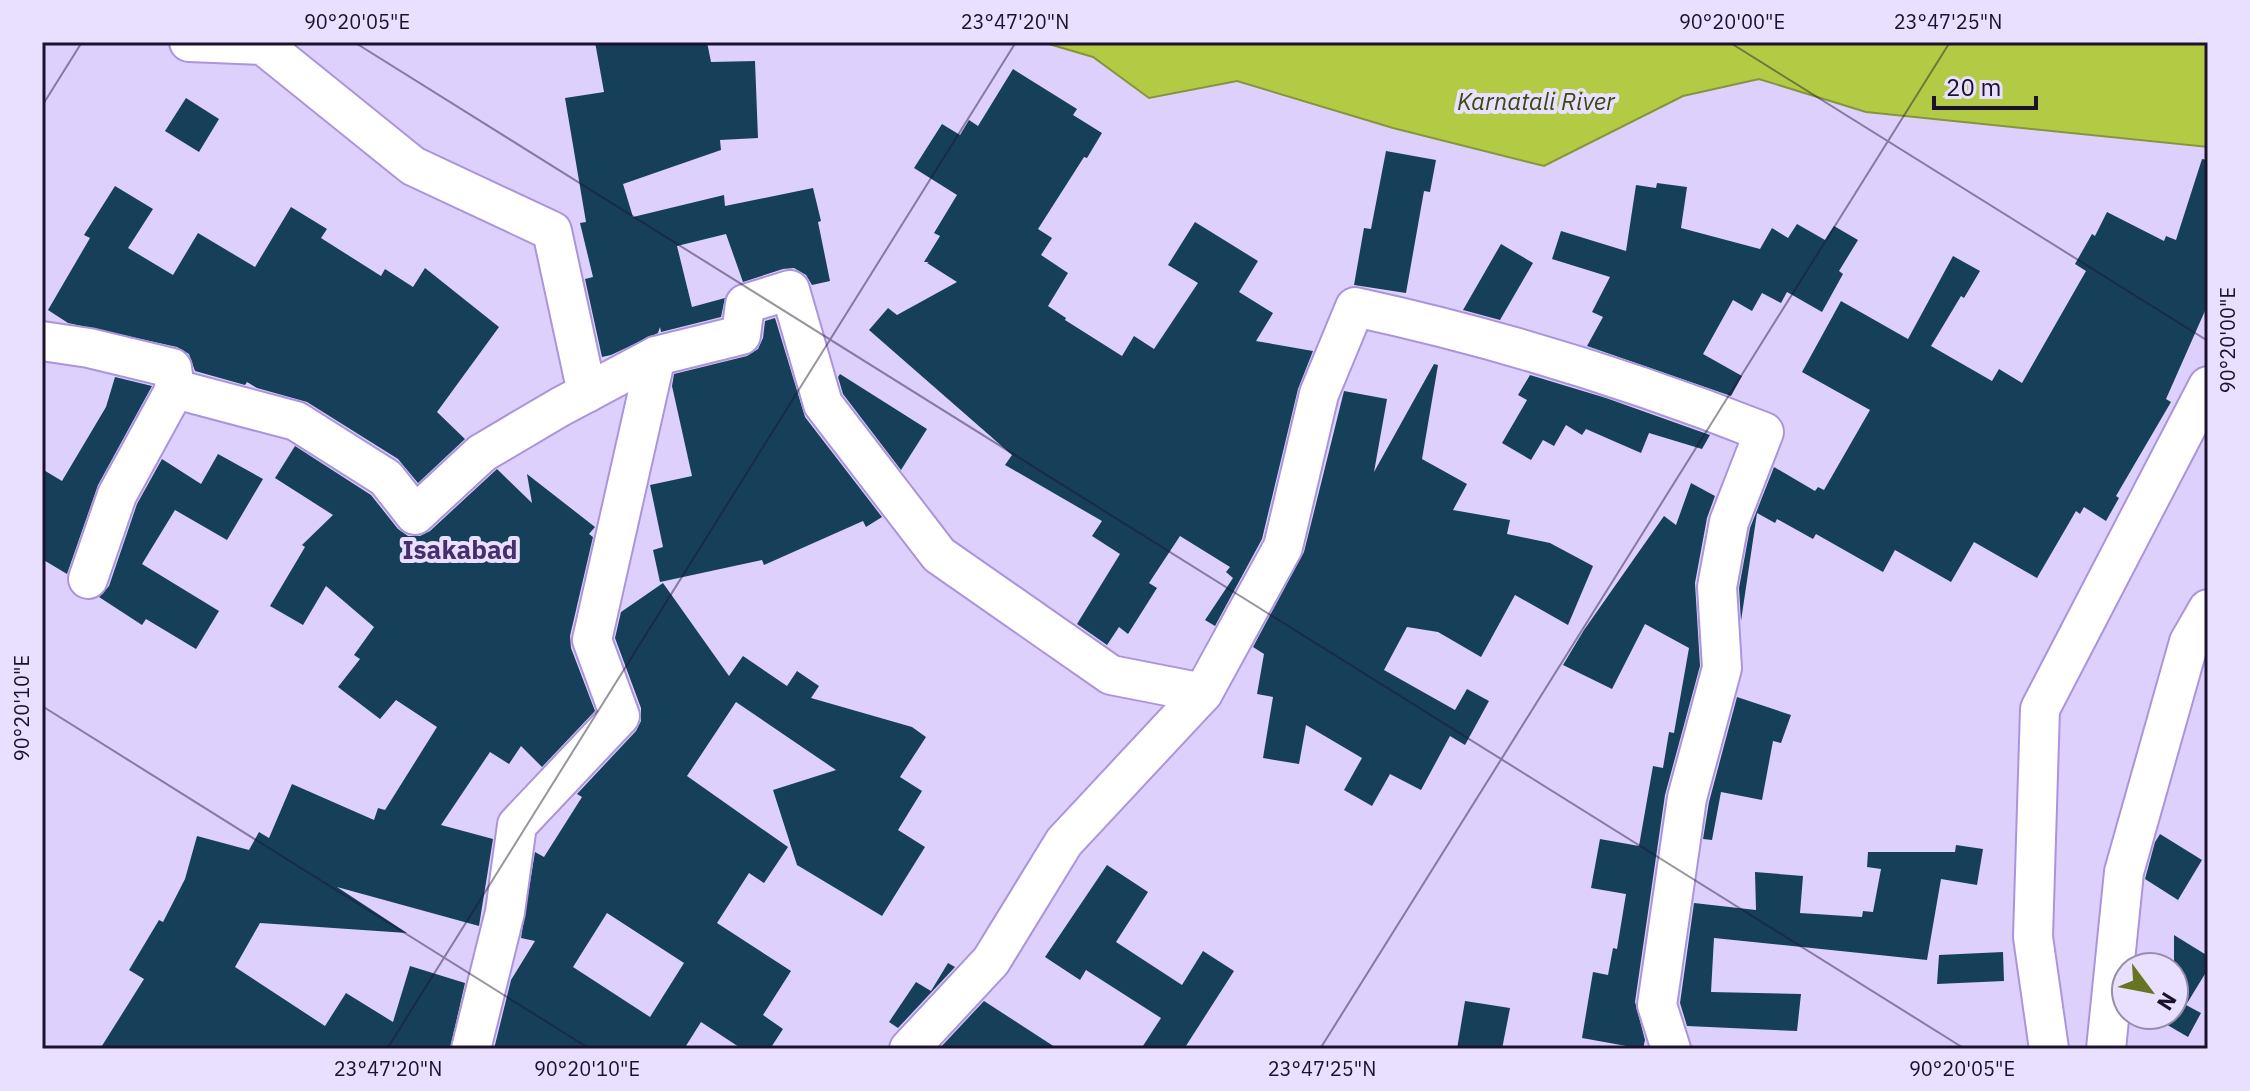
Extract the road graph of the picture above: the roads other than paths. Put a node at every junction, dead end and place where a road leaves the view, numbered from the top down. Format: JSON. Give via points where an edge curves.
{"nodes":[{"id":1,"x":189,"y":42,"type":"edge"},
{"id":2,"x":42,"y":341,"type":"edge"},
{"id":3,"x":656,"y":356,"type":"junction"},
{"id":4,"x":2208,"y":386,"type":"edge"},
{"id":5,"x":175,"y":389,"type":"junction"},
{"id":6,"x":587,"y":393,"type":"junction"},
{"id":7,"x":88,"y":579,"type":"dead end"},
{"id":8,"x":2208,"y":609,"type":"edge"},
{"id":9,"x":2198,"y":648,"type":"edge"},
{"id":10,"x":1203,"y":693,"type":"junction"},
{"id":11,"x":2048,"y":1044,"type":"edge"},
{"id":12,"x":471,"y":1049,"type":"edge"},
{"id":13,"x":909,"y":1049,"type":"edge"},
{"id":14,"x":1671,"y":1049,"type":"edge"},
{"id":15,"x":2090,"y":1049,"type":"edge"},
{"id":16,"x":2106,"y":1049,"type":"edge"}],
"edges":[{"from":1,"to":6,"type":"street","via":[[263,45],[413,166],[552,231]]},
{"from":2,"to":5,"type":"street","via":[[172,368]]},
{"from":3,"to":6,"type":"street"},
{"from":3,"to":10,"type":"street","via":[[741,335],[745,304],[790,290],[823,404],[939,555],[1111,675]]},
{"from":3,"to":12,"type":"street","via":[[592,640],[620,716],[517,825],[505,912]]},
{"from":4,"to":11,"type":"street","via":[[2040,709],[2033,937]]},
{"from":5,"to":6,"type":"street","via":[[296,421],[386,478],[415,515],[482,453]]},
{"from":5,"to":7,"type":"street","via":[[117,495]]},
{"from":8,"to":9,"type":"street"},
{"from":9,"to":16,"type":"street","via":[[2124,872]]},
{"from":10,"to":13,"type":"street","via":[[1064,842],[991,961]]},
{"from":10,"to":14,"type":"street","via":[[1283,547],[1319,394],[1355,307],[1425,322],[1667,394],[1764,432],[1729,522],[1717,587],[1722,668],[1687,798],[1657,1005]]},
{"from":11,"to":15,"type":"street"}]}
